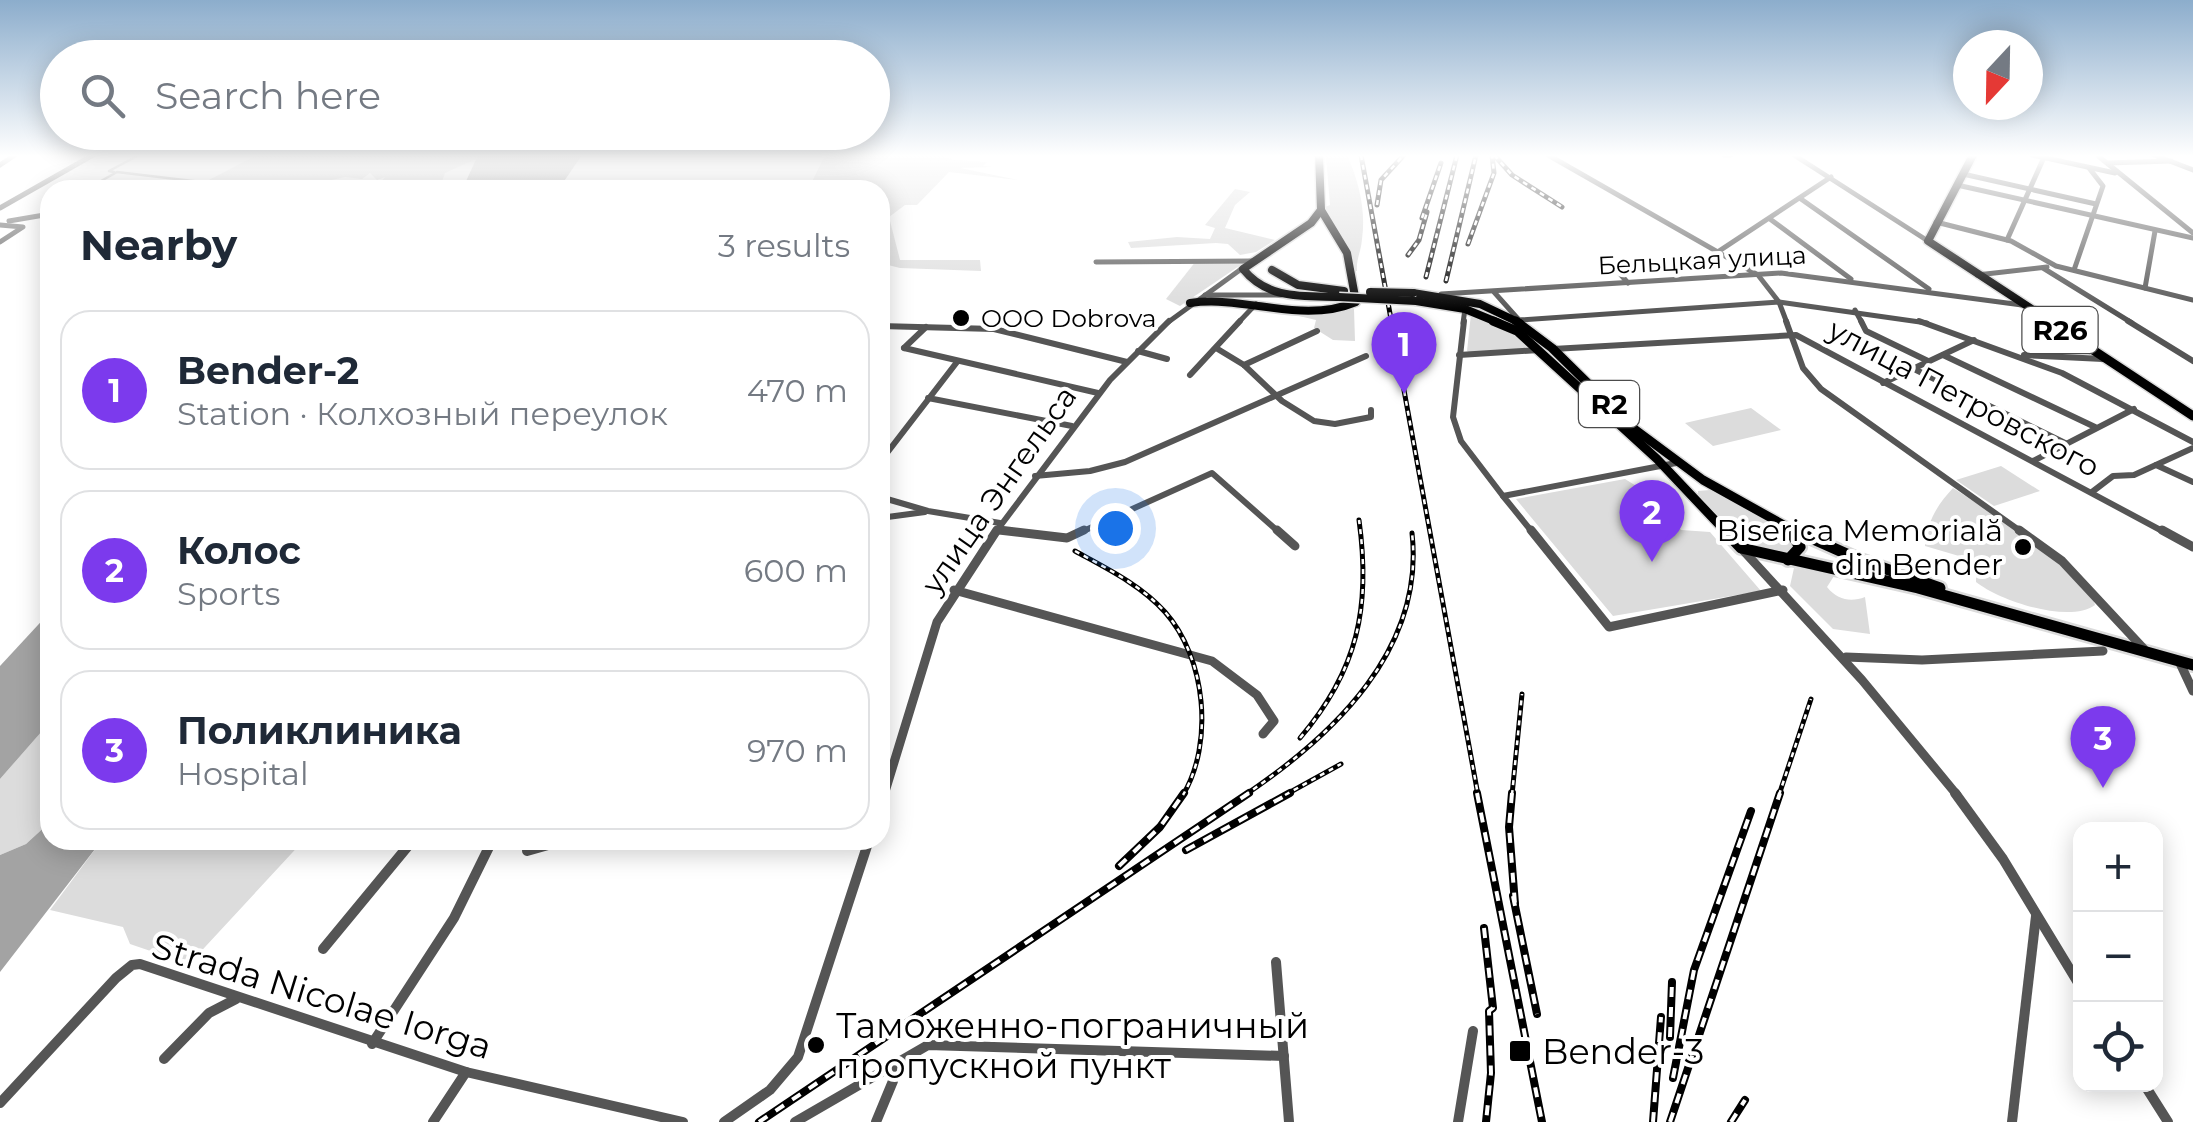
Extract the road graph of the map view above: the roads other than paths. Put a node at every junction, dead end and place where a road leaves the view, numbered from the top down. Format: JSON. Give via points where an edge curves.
{"nodes":[{"id":1,"x":1639,"y":207,"type":"edge"},
{"id":2,"x":1788,"y":207,"type":"edge"},
{"id":3,"x":1813,"y":207,"type":"edge"},
{"id":4,"x":1878,"y":207,"type":"edge"},
{"id":5,"x":1944,"y":207,"type":"edge"},
{"id":6,"x":2020,"y":207,"type":"edge"},
{"id":7,"x":2050,"y":207,"type":"edge"},
{"id":8,"x":2095,"y":207,"type":"edge"},
{"id":9,"x":2159,"y":207,"type":"edge"},
{"id":10,"x":1321,"y":210,"type":"joint"},
{"id":11,"x":40,"y":216,"type":"edge"},
{"id":12,"x":2092,"y":217,"type":"junction"},
{"id":13,"x":1770,"y":219,"type":"junction"},
{"id":14,"x":1936,"y":222,"type":"junction"},
{"id":15,"x":0,"y":224,"type":"edge"},
{"id":16,"x":2155,"y":231,"type":"junction"},
{"id":17,"x":2193,"y":236,"type":"edge"},
{"id":18,"x":2007,"y":240,"type":"junction"},
{"id":19,"x":1928,"y":241,"type":"junction"},
{"id":20,"x":0,"y":242,"type":"edge"},
{"id":21,"x":1279,"y":247,"type":"junction"},
{"id":22,"x":1718,"y":253,"type":"junction"},
{"id":23,"x":1768,"y":256,"type":"dead end"},
{"id":24,"x":1096,"y":262,"type":"dead end"},
{"id":25,"x":1738,"y":264,"type":"junction"},
{"id":26,"x":1248,"y":266,"type":"junction"},
{"id":27,"x":2056,"y":266,"type":"junction"},
{"id":28,"x":2043,"y":268,"type":"junction"},
{"id":29,"x":1272,"y":269,"type":"junction"},
{"id":30,"x":2074,"y":270,"type":"junction"},
{"id":31,"x":1758,"y":275,"type":"junction"},
{"id":32,"x":1977,"y":275,"type":"junction"},
{"id":33,"x":1852,"y":280,"type":"junction"},
{"id":34,"x":1628,"y":283,"type":"junction"},
{"id":35,"x":2145,"y":288,"type":"junction"},
{"id":36,"x":1494,"y":292,"type":"junction"},
{"id":37,"x":1932,"y":292,"type":"junction"},
{"id":38,"x":1282,"y":294,"type":"junction"},
{"id":39,"x":1342,"y":294,"type":"junction"},
{"id":40,"x":1441,"y":294,"type":"junction"},
{"id":41,"x":1200,"y":296,"type":"junction"},
{"id":42,"x":1415,"y":297,"type":"junction"},
{"id":43,"x":2193,"y":300,"type":"edge"},
{"id":44,"x":1779,"y":302,"type":"junction"},
{"id":45,"x":1190,"y":303,"type":"junction"},
{"id":46,"x":1256,"y":304,"type":"junction"},
{"id":47,"x":2022,"y":305,"type":"junction"},
{"id":48,"x":1464,"y":309,"type":"junction"},
{"id":49,"x":1855,"y":310,"type":"junction"},
{"id":50,"x":1519,"y":320,"type":"junction"},
{"id":51,"x":890,"y":326,"type":"edge"},
{"id":52,"x":928,"y":326,"type":"junction"},
{"id":53,"x":1317,"y":331,"type":"dead end"},
{"id":54,"x":1790,"y":334,"type":"junction"},
{"id":55,"x":1974,"y":340,"type":"junction"},
{"id":56,"x":1216,"y":348,"type":"junction"},
{"id":57,"x":1552,"y":349,"type":"junction"},
{"id":58,"x":1540,"y":350,"type":"junction"},
{"id":59,"x":1138,"y":351,"type":"junction"},
{"id":60,"x":2014,"y":354,"type":"junction"},
{"id":61,"x":1942,"y":355,"type":"junction"},
{"id":62,"x":1366,"y":356,"type":"dead end"},
{"id":63,"x":1459,"y":356,"type":"junction"},
{"id":64,"x":2103,"y":358,"type":"junction"},
{"id":65,"x":1167,"y":359,"type":"dead end"},
{"id":66,"x":1928,"y":361,"type":"junction"},
{"id":67,"x":957,"y":362,"type":"junction"},
{"id":68,"x":1127,"y":362,"type":"junction"},
{"id":69,"x":2193,"y":362,"type":"edge"},
{"id":70,"x":1244,"y":366,"type":"junction"},
{"id":71,"x":1914,"y":369,"type":"junction"},
{"id":72,"x":1190,"y":374,"type":"dead end"},
{"id":73,"x":1884,"y":382,"type":"junction"},
{"id":74,"x":1098,"y":393,"type":"junction"},
{"id":75,"x":1279,"y":396,"type":"junction"},
{"id":76,"x":928,"y":398,"type":"junction"},
{"id":77,"x":1371,"y":410,"type":"dead end"},
{"id":78,"x":2134,"y":410,"type":"junction"},
{"id":79,"x":2193,"y":416,"type":"edge"},
{"id":80,"x":1072,"y":426,"type":"junction"},
{"id":81,"x":2095,"y":427,"type":"junction"},
{"id":82,"x":2065,"y":443,"type":"junction"},
{"id":83,"x":2193,"y":445,"type":"edge"},
{"id":84,"x":890,"y":449,"type":"edge"},
{"id":85,"x":2033,"y":461,"type":"junction"},
{"id":86,"x":1676,"y":463,"type":"junction"},
{"id":87,"x":1662,"y":465,"type":"junction"},
{"id":88,"x":2155,"y":465,"type":"junction"},
{"id":89,"x":1036,"y":476,"type":"junction"},
{"id":90,"x":2193,"y":482,"type":"edge"},
{"id":91,"x":1716,"y":490,"type":"junction"},
{"id":92,"x":2092,"y":492,"type":"junction"},
{"id":93,"x":1503,"y":496,"type":"junction"},
{"id":94,"x":1694,"y":499,"type":"junction"},
{"id":95,"x":890,"y":500,"type":"edge"},
{"id":96,"x":928,"y":512,"type":"junction"},
{"id":97,"x":890,"y":517,"type":"edge"},
{"id":98,"x":998,"y":526,"type":"junction"},
{"id":99,"x":1789,"y":530,"type":"junction"},
{"id":100,"x":1295,"y":546,"type":"dead end"},
{"id":101,"x":2193,"y":546,"type":"edge"},
{"id":102,"x":1740,"y":548,"type":"junction"},
{"id":103,"x":1787,"y":560,"type":"junction"},
{"id":104,"x":1761,"y":569,"type":"junction"},
{"id":105,"x":954,"y":590,"type":"junction"},
{"id":106,"x":1783,"y":590,"type":"junction"},
{"id":107,"x":2131,"y":648,"type":"junction"},
{"id":108,"x":2103,"y":652,"type":"dead end"},
{"id":109,"x":2147,"y":653,"type":"junction"},
{"id":110,"x":1846,"y":657,"type":"junction"},
{"id":111,"x":2184,"y":666,"type":"edge"},
{"id":112,"x":2193,"y":675,"type":"edge"},
{"id":113,"x":2193,"y":691,"type":"edge"},
{"id":114,"x":1263,"y":734,"type":"dead end"},
{"id":115,"x":890,"y":769,"type":"edge"},
{"id":116,"x":406,"y":850,"type":"edge"},
{"id":117,"x":488,"y":850,"type":"edge"},
{"id":118,"x":534,"y":850,"type":"edge"},
{"id":119,"x":867,"y":850,"type":"edge"},
{"id":120,"x":527,"y":852,"type":"dead end"},
{"id":121,"x":2036,"y":916,"type":"junction"},
{"id":122,"x":324,"y":949,"type":"dead end"},
{"id":123,"x":1276,"y":962,"type":"dead end"},
{"id":124,"x":2073,"y":975,"type":"edge"},
{"id":125,"x":238,"y":999,"type":"junction"},
{"id":126,"x":1473,"y":1031,"type":"dead end"},
{"id":127,"x":372,"y":1044,"type":"junction"},
{"id":128,"x":1284,"y":1056,"type":"junction"},
{"id":129,"x":164,"y":1059,"type":"dead end"},
{"id":130,"x":892,"y":1064,"type":"junction"},
{"id":131,"x":466,"y":1072,"type":"junction"},
{"id":132,"x":2149,"y":1092,"type":"edge"},
{"id":133,"x":0,"y":1103,"type":"edge"},
{"id":134,"x":433,"y":1122,"type":"edge"},
{"id":135,"x":683,"y":1122,"type":"edge"},
{"id":136,"x":724,"y":1122,"type":"edge"},
{"id":137,"x":795,"y":1122,"type":"edge"},
{"id":138,"x":876,"y":1122,"type":"edge"},
{"id":139,"x":1289,"y":1122,"type":"edge"},
{"id":140,"x":1458,"y":1122,"type":"edge"},
{"id":141,"x":2012,"y":1122,"type":"edge"},
{"id":142,"x":2168,"y":1122,"type":"edge"}],
"edges":[{"from":1,"to":22,"type":"street"},
{"from":2,"to":13,"type":"street"},
{"from":3,"to":37,"type":"street"},
{"from":4,"to":19,"type":"street"},
{"from":5,"to":14,"type":"main road"},
{"from":6,"to":18,"type":"street"},
{"from":7,"to":12,"type":"street"},
{"from":8,"to":12,"type":"street"},
{"from":9,"to":17,"type":"street"},
{"from":10,"to":21,"type":"main road"},
{"from":10,"to":46,"type":"main road","via":[[1346,253],[1356,302],[1302,313]]},
{"from":11,"to":15,"type":"street"},
{"from":12,"to":16,"type":"street"},
{"from":12,"to":30,"type":"street"},
{"from":13,"to":22,"type":"street"},
{"from":13,"to":33,"type":"street"},
{"from":14,"to":18,"type":"street"},
{"from":14,"to":19,"type":"main road"},
{"from":15,"to":20,"type":"street","via":[[23,227]]},
{"from":16,"to":17,"type":"street"},
{"from":16,"to":35,"type":"street"},
{"from":18,"to":27,"type":"street"},
{"from":19,"to":32,"type":"main road","number":"R26"},
{"from":21,"to":26,"type":"main road"},
{"from":21,"to":29,"type":"main road"},
{"from":22,"to":25,"type":"street"},
{"from":22,"to":34,"type":"street","via":[[1695,263],[1614,267]]},
{"from":23,"to":25,"type":"street"},
{"from":24,"to":26,"type":"street"},
{"from":25,"to":31,"type":"street"},
{"from":26,"to":29,"type":"main road"},
{"from":26,"to":29,"type":"main road","via":[[1263,277]]},
{"from":26,"to":38,"type":"main road","number":"R2","via":[[1260,288]]},
{"from":26,"to":41,"type":"street","name":"улица Энгельса"},
{"from":27,"to":28,"type":"street"},
{"from":27,"to":30,"type":"street"},
{"from":28,"to":32,"type":"street"},
{"from":28,"to":69,"type":"street"},
{"from":29,"to":39,"type":"main road","number":"R2","via":[[1298,285]]},
{"from":30,"to":35,"type":"street"},
{"from":31,"to":33,"type":"street","name":"Бельцкая улица"},
{"from":31,"to":34,"type":"street","name":"Бельцкая улица"},
{"from":31,"to":44,"type":"street"},
{"from":32,"to":47,"type":"main road","number":"R26"},
{"from":33,"to":37,"type":"street","name":"Бельцкая улица"},
{"from":34,"to":36,"type":"street","name":"Бельцкая улица"},
{"from":35,"to":43,"type":"street"},
{"from":36,"to":40,"type":"street","name":"Бельцкая улица"},
{"from":36,"to":50,"type":"street"},
{"from":37,"to":47,"type":"street","name":"Бельцкая улица"},
{"from":38,"to":39,"type":"main road","number":"R2"},
{"from":38,"to":41,"type":"street"},
{"from":39,"to":42,"type":"main road","number":"R2","bridge":true},
{"from":40,"to":42,"type":"main road","number":"R2"},
{"from":40,"to":50,"type":"main road","number":"R2"},
{"from":41,"to":45,"type":"street","name":"улица Энгельса"},
{"from":42,"to":48,"type":"main road","number":"R2"},
{"from":44,"to":49,"type":"street"},
{"from":44,"to":50,"type":"street"},
{"from":44,"to":54,"type":"street"},
{"from":45,"to":46,"type":"main road","via":[[1218,298]]},
{"from":45,"to":59,"type":"street","name":"улица Энгельса"},
{"from":46,"to":56,"type":"street"},
{"from":47,"to":64,"type":"main road","number":"R26"},
{"from":48,"to":58,"type":"main road","number":"R2","via":[[1503,323]]},
{"from":48,"to":63,"type":"street"},
{"from":49,"to":55,"type":"street","via":[[1920,321]]},
{"from":49,"to":66,"type":"street","via":[[1866,331]]},
{"from":50,"to":57,"type":"main road","number":"R2"},
{"from":51,"to":52,"type":"street"},
{"from":52,"to":67,"type":"street","via":[[904,348]]},
{"from":52,"to":68,"type":"street","via":[[994,329]]},
{"from":53,"to":70,"type":"street"},
{"from":54,"to":57,"type":"street","name":"улица Петровского"},
{"from":54,"to":73,"type":"street","name":"улица Петровского"},
{"from":54,"to":109,"type":"street","via":[[1803,368],[1822,389],[2062,561]]},
{"from":55,"to":60,"type":"street"},
{"from":55,"to":61,"type":"street"},
{"from":56,"to":70,"type":"street"},
{"from":56,"to":72,"type":"street"},
{"from":57,"to":58,"type":"street","name":"улица Петровского"},
{"from":57,"to":86,"type":"main road","number":"R2"},
{"from":58,"to":63,"type":"street","name":"улица Петровского"},
{"from":58,"to":87,"type":"main road","number":"R2"},
{"from":59,"to":65,"type":"street"},
{"from":59,"to":68,"type":"street","name":"улица Энгельса"},
{"from":60,"to":64,"type":"street"},
{"from":60,"to":78,"type":"street"},
{"from":61,"to":66,"type":"street"},
{"from":61,"to":81,"type":"street"},
{"from":62,"to":75,"type":"street"},
{"from":63,"to":93,"type":"street","via":[[1455,426]]},
{"from":64,"to":79,"type":"main road","number":"R26"},
{"from":66,"to":71,"type":"street"},
{"from":67,"to":74,"type":"street"},
{"from":67,"to":76,"type":"street"},
{"from":68,"to":74,"type":"street","name":"улица Энгельса"},
{"from":70,"to":75,"type":"street"},
{"from":71,"to":73,"type":"street"},
{"from":71,"to":82,"type":"street"},
{"from":73,"to":85,"type":"street","name":"улица Петровского"},
{"from":74,"to":80,"type":"street","name":"улица Энгельса"},
{"from":75,"to":77,"type":"street","via":[[1323,424],[1371,417]]},
{"from":75,"to":89,"type":"street","via":[[1124,462]]},
{"from":76,"to":80,"type":"street"},
{"from":76,"to":84,"type":"street"},
{"from":78,"to":81,"type":"street"},
{"from":78,"to":83,"type":"street"},
{"from":80,"to":89,"type":"street","name":"улица Энгельса"},
{"from":81,"to":82,"type":"street"},
{"from":82,"to":85,"type":"street"},
{"from":83,"to":88,"type":"street"},
{"from":85,"to":92,"type":"street","name":"улица Петровского"},
{"from":86,"to":87,"type":"street"},
{"from":86,"to":91,"type":"main road","number":"R2"},
{"from":87,"to":93,"type":"street"},
{"from":87,"to":94,"type":"main road","number":"R2"},
{"from":88,"to":90,"type":"street"},
{"from":88,"to":92,"type":"street","via":[[2113,476]]},
{"from":89,"to":98,"type":"street","name":"улица Энгельса"},
{"from":91,"to":94,"type":"main road","via":[[1696,488]]},
{"from":91,"to":99,"type":"main road","number":"R2"},
{"from":92,"to":101,"type":"street","name":"улица Петровского"},
{"from":93,"to":106,"type":"street","via":[[1610,627]]},
{"from":94,"to":102,"type":"main road","number":"R2"},
{"from":95,"to":96,"type":"street"},
{"from":96,"to":97,"type":"street"},
{"from":96,"to":98,"type":"street"},
{"from":98,"to":100,"type":"street","via":[[1067,538],[1212,473]]},
{"from":98,"to":105,"type":"street","name":"улица Энгельса"},
{"from":99,"to":103,"type":"main road","via":[[1800,547]]},
{"from":99,"to":107,"type":"main road","number":"R2","via":[[1932,586]]},
{"from":102,"to":103,"type":"main road"},
{"from":102,"to":104,"type":"street"},
{"from":103,"to":104,"type":"street","via":[[1768,560]]},
{"from":103,"to":107,"type":"main road","via":[[1918,588]]},
{"from":104,"to":106,"type":"street"},
{"from":105,"to":114,"type":"street","via":[[1212,661],[1270,712],[1274,721]]},
{"from":105,"to":115,"type":"street","name":"улица Энгельса","via":[[937,622]]},
{"from":106,"to":110,"type":"street"},
{"from":107,"to":109,"type":"main road"},
{"from":108,"to":110,"type":"street"},
{"from":109,"to":111,"type":"main road"},
{"from":110,"to":121,"type":"street","via":[[1977,822]]},
{"from":111,"to":112,"type":"street"},
{"from":111,"to":113,"type":"street"},
{"from":116,"to":122,"type":"street"},
{"from":117,"to":127,"type":"street","via":[[454,918]]},
{"from":118,"to":120,"type":"street"},
{"from":119,"to":136,"type":"street","via":[[792,1066]]},
{"from":121,"to":124,"type":"street"},
{"from":121,"to":141,"type":"street"},
{"from":123,"to":128,"type":"street"},
{"from":125,"to":127,"type":"street","name":"Strada Nicolae Iorga"},
{"from":125,"to":129,"type":"street","via":[[218,1006]]},
{"from":125,"to":133,"type":"street","name":"Strada Nicolae Iorga","via":[[132,964]]},
{"from":126,"to":140,"type":"street"},
{"from":127,"to":131,"type":"street","name":"Strada Nicolae Iorga"},
{"from":128,"to":130,"type":"street","via":[[928,1045]]},
{"from":128,"to":139,"type":"street"},
{"from":130,"to":137,"type":"street"},
{"from":130,"to":138,"type":"street","via":[[893,1081]]},
{"from":131,"to":134,"type":"street"},
{"from":131,"to":135,"type":"street","name":"Strada Nicolae Iorga"},
{"from":132,"to":142,"type":"street"}]}
